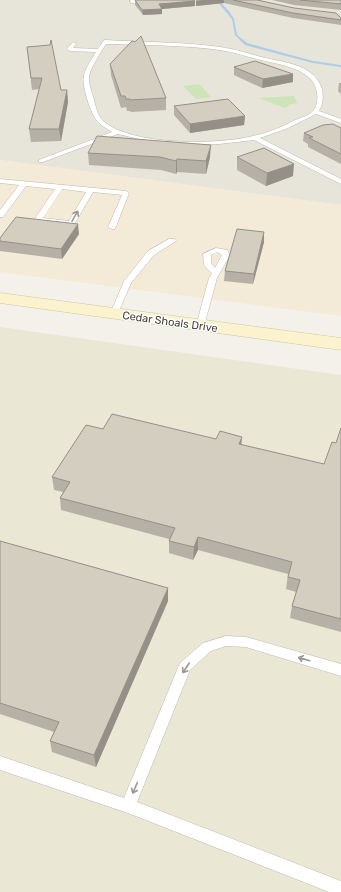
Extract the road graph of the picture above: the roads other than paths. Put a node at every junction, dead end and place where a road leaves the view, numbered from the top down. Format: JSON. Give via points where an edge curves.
{"nodes":[{"id":1,"x":150,"y":0,"type":"edge"},
{"id":2,"x":134,"y":1,"type":"edge"},
{"id":3,"x":73,"y":44,"type":"dead end"},
{"id":4,"x":99,"y":51,"type":"junction"},
{"id":5,"x":316,"y":112,"type":"junction"},
{"id":6,"x":341,"y":121,"type":"edge"},
{"id":7,"x":117,"y":132,"type":"junction"},
{"id":8,"x":255,"y":138,"type":"junction"},
{"id":9,"x":41,"y":161,"type":"dead end"},
{"id":10,"x":0,"y":181,"type":"edge"},
{"id":11,"x":341,"y":182,"type":"edge"},
{"id":12,"x":24,"y":184,"type":"junction"},
{"id":13,"x":60,"y":187,"type":"junction"},
{"id":14,"x":90,"y":191,"type":"junction"},
{"id":15,"x":0,"y":215,"type":"edge"},
{"id":16,"x":112,"y":227,"type":"dead end"},
{"id":17,"x":172,"y":241,"type":"dead end"},
{"id":18,"x":216,"y":273,"type":"dead end"},
{"id":19,"x":0,"y":298,"type":"edge"},
{"id":20,"x":114,"y":314,"type":"junction"},
{"id":21,"x":200,"y":326,"type":"junction"},
{"id":22,"x":341,"y":344,"type":"edge"},
{"id":23,"x":341,"y":670,"type":"edge"},
{"id":24,"x":0,"y":763,"type":"edge"},
{"id":25,"x":128,"y":806,"type":"junction"},
{"id":26,"x":341,"y":889,"type":"edge"}],
"edges":[{"from":1,"to":2,"type":"street"},
{"from":3,"to":4,"type":"lane","via":[[70,49]]},
{"from":4,"to":5,"type":"lane","via":[[104,42],[203,47],[287,65],[311,76],[318,84],[321,94]]},
{"from":4,"to":7,"type":"lane","via":[[86,73],[86,80],[96,115],[101,122]]},
{"from":5,"to":6,"type":"lane"},
{"from":5,"to":8,"type":"lane","via":[[300,121]]},
{"from":7,"to":8,"type":"lane","via":[[146,139],[190,143]]},
{"from":7,"to":9,"type":"lane"},
{"from":8,"to":11,"type":"lane"},
{"from":10,"to":12,"type":"lane"},
{"from":12,"to":13,"type":"lane"},
{"from":12,"to":15,"type":"lane"},
{"from":13,"to":14,"type":"lane"},
{"from":13,"to":14,"type":"lane","one_way":true,"via":[[38,220],[71,223]]},
{"from":14,"to":16,"type":"lane","via":[[126,194]]},
{"from":17,"to":20,"type":"lane","via":[[152,253],[127,284]]},
{"from":18,"to":21,"type":"lane"},
{"from":19,"to":20,"type":"street","name":"Cedar Shoals Drive"},
{"from":20,"to":21,"type":"street","name":"Cedar Shoals Drive"},
{"from":21,"to":22,"type":"street","name":"Cedar Shoals Drive"},
{"from":23,"to":25,"type":"lane","one_way":true,"via":[[246,642],[226,641],[207,647],[185,667]]},
{"from":24,"to":25,"type":"lane"},
{"from":25,"to":26,"type":"lane"}]}
